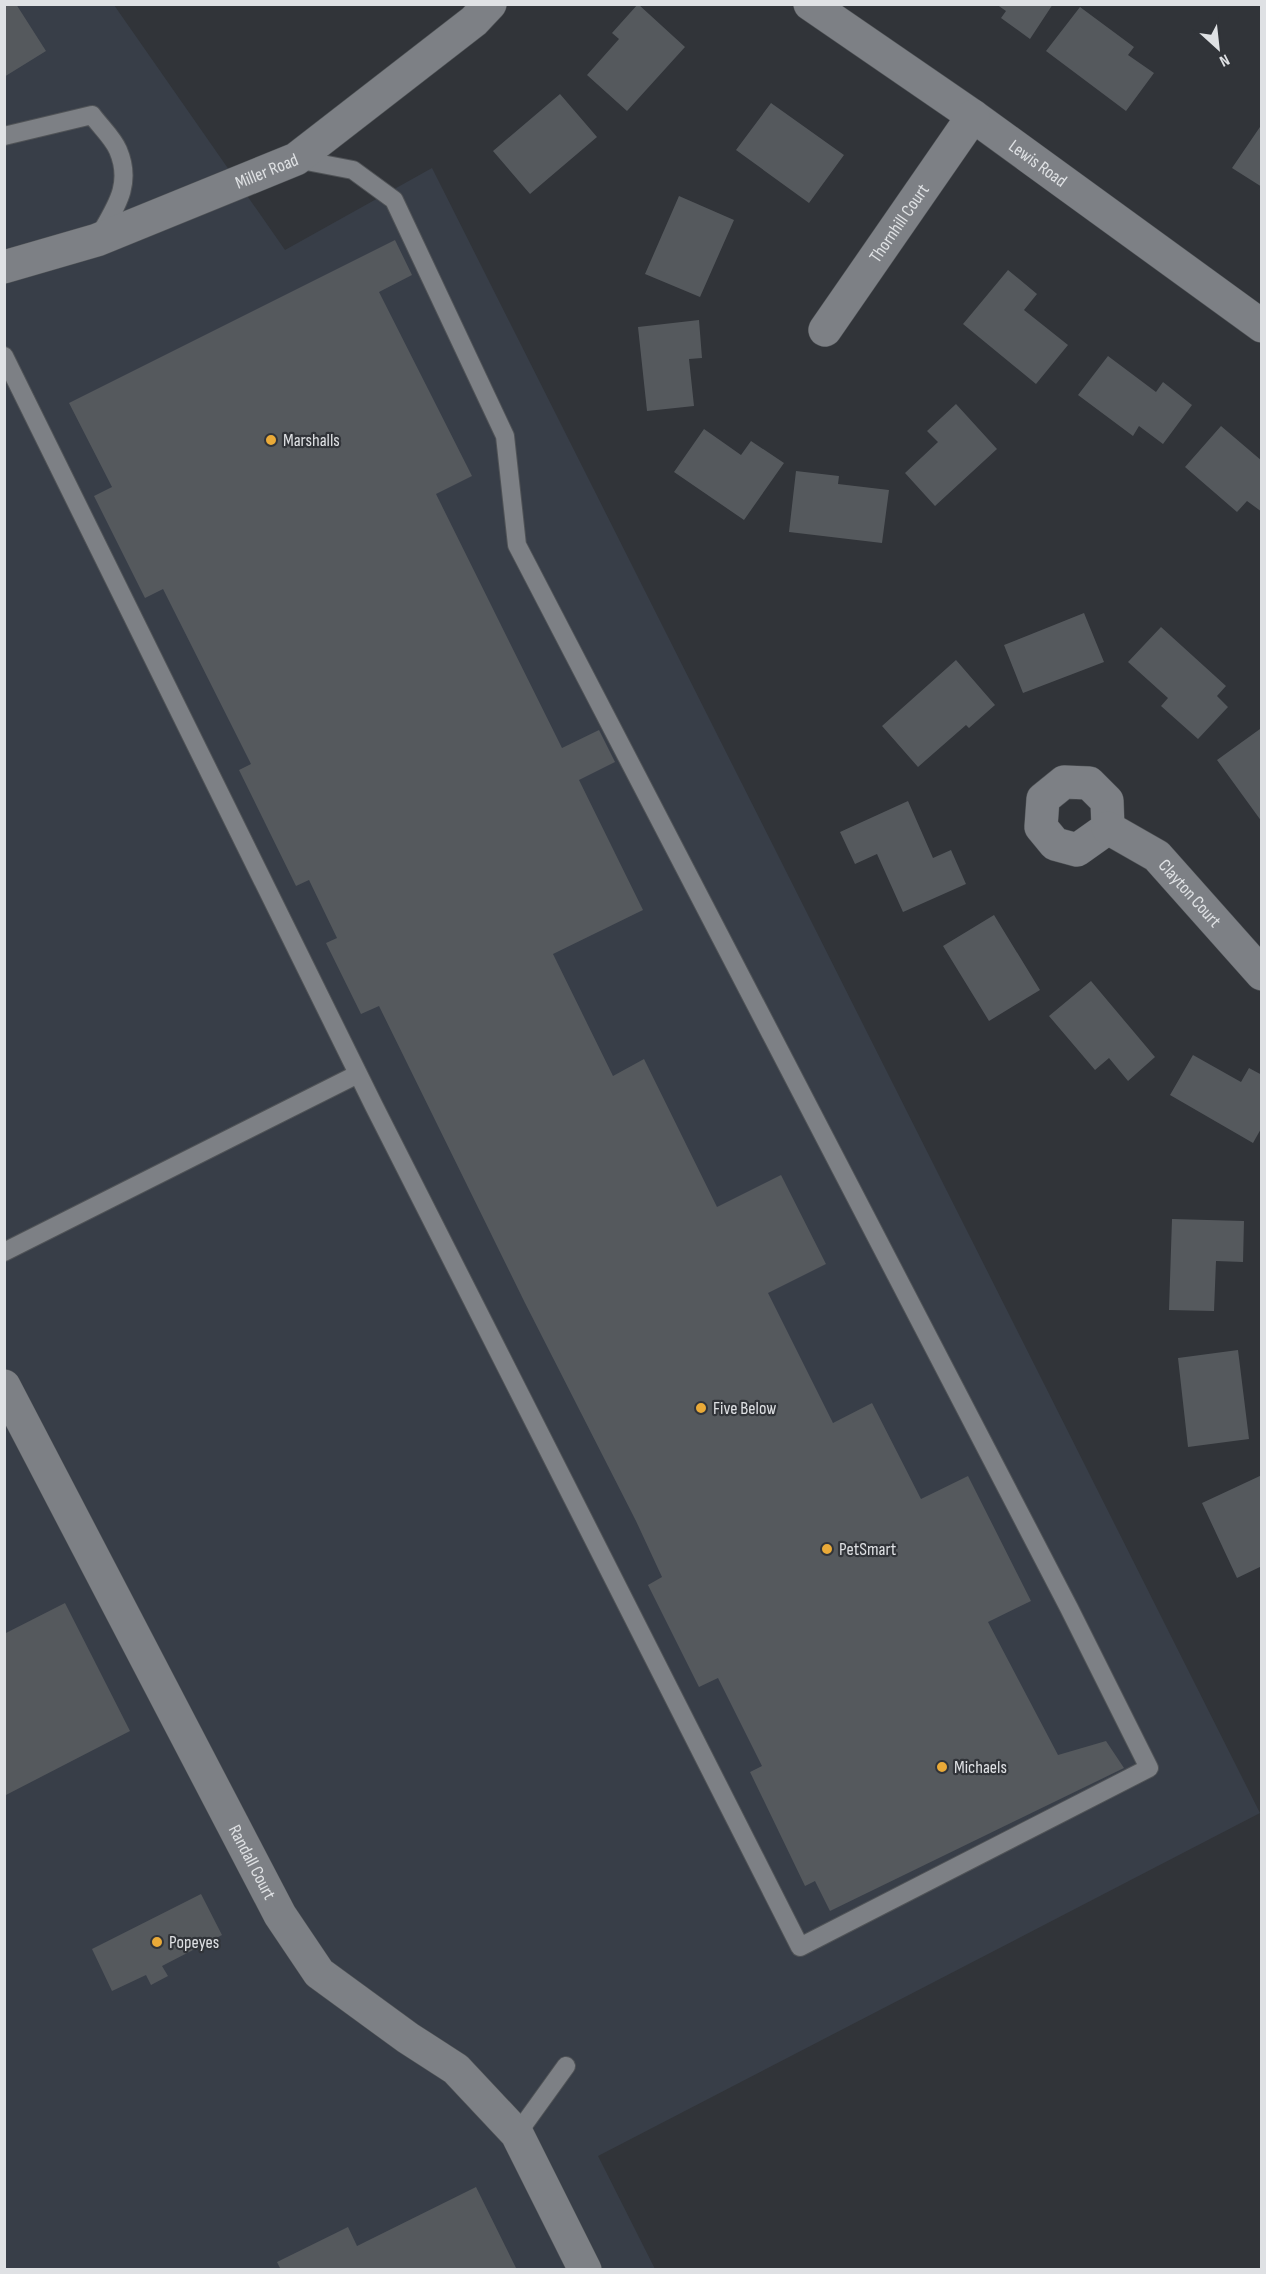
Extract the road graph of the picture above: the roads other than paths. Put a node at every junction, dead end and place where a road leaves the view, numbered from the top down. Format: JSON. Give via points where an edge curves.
{"nodes":[{"id":1,"x":490,"y":4,"type":"edge"},
{"id":2,"x":810,"y":4,"type":"edge"},
{"id":3,"x":973,"y":116,"type":"junction"},
{"id":4,"x":4,"y":136,"type":"edge"},
{"id":5,"x":296,"y":159,"type":"junction"},
{"id":6,"x":97,"y":240,"type":"junction"},
{"id":7,"x":4,"y":267,"type":"edge"},
{"id":8,"x":1262,"y":326,"type":"edge"},
{"id":9,"x":825,"y":330,"type":"dead end"},
{"id":10,"x":4,"y":356,"type":"edge"},
{"id":11,"x":1108,"y":828,"type":"dead end"},
{"id":12,"x":1262,"y":974,"type":"edge"},
{"id":13,"x":358,"y":1074,"type":"junction"},
{"id":14,"x":4,"y":1252,"type":"edge"},
{"id":15,"x":4,"y":1386,"type":"edge"},
{"id":16,"x":566,"y":2066,"type":"dead end"},
{"id":17,"x":517,"y":2134,"type":"junction"},
{"id":18,"x":585,"y":2270,"type":"edge"}],
"edges":[{"from":1,"to":5,"type":"street","name":"Miller Road","via":[[474,21]]},
{"from":2,"to":3,"type":"street","name":"Lewis Road"},
{"from":3,"to":8,"type":"street","name":"Lewis Road"},
{"from":3,"to":9,"type":"street","name":"Thornhill Court"},
{"from":4,"to":6,"type":"lane","via":[[92,115],[118,148],[126,179],[117,207]]},
{"from":5,"to":6,"type":"street","name":"Miller Road"},
{"from":5,"to":13,"type":"lane","via":[[353,170],[394,200],[505,436],[517,545],[1149,1768],[800,1947]]},
{"from":6,"to":7,"type":"street","name":"Miller Road"},
{"from":10,"to":13,"type":"lane"},
{"from":11,"to":12,"type":"street","name":"Clayton Court","via":[[1157,856]]},
{"from":13,"to":14,"type":"lane"},
{"from":15,"to":17,"type":"street","name":"Randall Court","via":[[280,1914],[319,1972],[456,2068]]},
{"from":16,"to":17,"type":"lane"},
{"from":17,"to":18,"type":"street","name":"Randall Court"}]}
